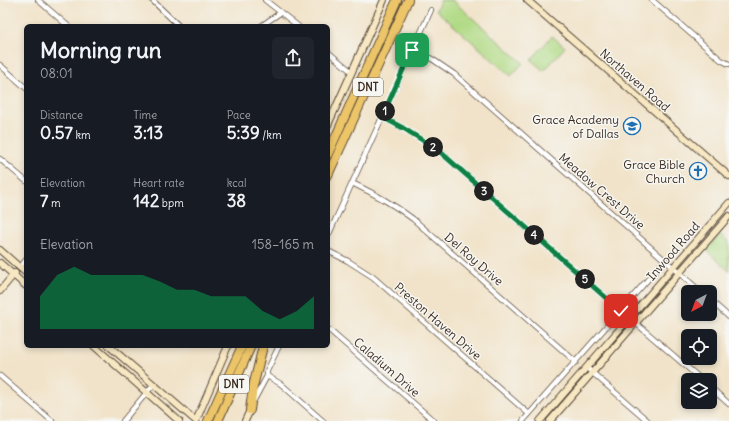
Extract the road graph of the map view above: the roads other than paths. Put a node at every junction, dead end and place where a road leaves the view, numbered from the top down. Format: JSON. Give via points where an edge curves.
{"nodes":[{"id":1,"x":38,"y":0,"type":"edge"},
{"id":2,"x":152,"y":0,"type":"edge"},
{"id":3,"x":265,"y":0,"type":"edge"},
{"id":4,"x":384,"y":0,"type":"edge"},
{"id":5,"x":397,"y":0,"type":"edge"},
{"id":6,"x":408,"y":0,"type":"edge"},
{"id":7,"x":527,"y":0,"type":"edge"},
{"id":8,"x":652,"y":0,"type":"edge"},
{"id":9,"x":431,"y":10,"type":"dead end"},
{"id":10,"x":280,"y":13,"type":"junction"},
{"id":11,"x":66,"y":24,"type":"edge"},
{"id":12,"x":177,"y":24,"type":"edge"},
{"id":13,"x":264,"y":24,"type":"edge"},
{"id":14,"x":295,"y":24,"type":"edge"},
{"id":15,"x":412,"y":50,"type":"junction"},
{"id":16,"x":330,"y":54,"type":"edge"},
{"id":17,"x":729,"y":64,"type":"edge"},
{"id":18,"x":0,"y":65,"type":"edge"},
{"id":19,"x":352,"y":72,"type":"junction"},
{"id":20,"x":24,"y":86,"type":"edge"},
{"id":21,"x":382,"y":117,"type":"junction"},
{"id":22,"x":330,"y":121,"type":"edge"},
{"id":23,"x":330,"y":150,"type":"edge"},
{"id":24,"x":0,"y":159,"type":"edge"},
{"id":25,"x":330,"y":171,"type":"edge"},
{"id":26,"x":729,"y":176,"type":"edge"},
{"id":27,"x":24,"y":179,"type":"edge"},
{"id":28,"x":352,"y":183,"type":"junction"},
{"id":29,"x":729,"y":203,"type":"edge"},
{"id":30,"x":729,"y":216,"type":"edge"},
{"id":31,"x":330,"y":232,"type":"edge"},
{"id":32,"x":0,"y":250,"type":"edge"},
{"id":33,"x":330,"y":252,"type":"edge"},
{"id":34,"x":665,"y":260,"type":"junction"},
{"id":35,"x":24,"y":262,"type":"edge"},
{"id":36,"x":0,"y":263,"type":"edge"},
{"id":37,"x":20,"y":267,"type":"junction"},
{"id":38,"x":673,"y":268,"type":"junction"},
{"id":39,"x":24,"y":271,"type":"edge"},
{"id":40,"x":679,"y":273,"type":"junction"},
{"id":41,"x":13,"y":275,"type":"junction"},
{"id":42,"x":24,"y":284,"type":"edge"},
{"id":43,"x":693,"y":285,"type":"edge"},
{"id":44,"x":0,"y":291,"type":"edge"},
{"id":45,"x":717,"y":306,"type":"edge"},
{"id":46,"x":621,"y":311,"type":"junction"},
{"id":47,"x":729,"y":317,"type":"edge"},
{"id":48,"x":630,"y":318,"type":"junction"},
{"id":49,"x":636,"y":323,"type":"junction"},
{"id":50,"x":330,"y":331,"type":"edge"},
{"id":51,"x":96,"y":348,"type":"edge"},
{"id":52,"x":103,"y":348,"type":"edge"},
{"id":53,"x":111,"y":348,"type":"edge"},
{"id":54,"x":227,"y":348,"type":"edge"},
{"id":55,"x":241,"y":348,"type":"edge"},
{"id":56,"x":250,"y":348,"type":"edge"},
{"id":57,"x":263,"y":348,"type":"edge"},
{"id":58,"x":278,"y":348,"type":"edge"},
{"id":59,"x":100,"y":351,"type":"junction"},
{"id":60,"x":576,"y":362,"type":"junction"},
{"id":61,"x":587,"y":368,"type":"junction"},
{"id":62,"x":593,"y":373,"type":"junction"},
{"id":63,"x":694,"y":373,"type":"edge"},
{"id":64,"x":0,"y":376,"type":"edge"},
{"id":65,"x":267,"y":376,"type":"junction"},
{"id":66,"x":154,"y":385,"type":"junction"},
{"id":67,"x":147,"y":392,"type":"junction"},
{"id":68,"x":717,"y":393,"type":"edge"},
{"id":69,"x":729,"y":404,"type":"edge"},
{"id":70,"x":202,"y":405,"type":"junction"},
{"id":71,"x":181,"y":408,"type":"junction"},
{"id":72,"x":250,"y":410,"type":"junction"},
{"id":73,"x":548,"y":412,"type":"junction"},
{"id":74,"x":529,"y":414,"type":"junction"},
{"id":75,"x":209,"y":419,"type":"edge"},
{"id":76,"x":552,"y":419,"type":"edge"},
{"id":77,"x":52,"y":421,"type":"edge"},
{"id":78,"x":123,"y":421,"type":"edge"},
{"id":79,"x":180,"y":421,"type":"edge"},
{"id":80,"x":196,"y":421,"type":"edge"},
{"id":81,"x":218,"y":421,"type":"edge"},
{"id":82,"x":245,"y":421,"type":"edge"},
{"id":83,"x":323,"y":421,"type":"edge"},
{"id":84,"x":434,"y":421,"type":"edge"},
{"id":85,"x":523,"y":421,"type":"edge"},
{"id":86,"x":540,"y":421,"type":"edge"},
{"id":87,"x":648,"y":421,"type":"edge"}],
"edges":[{"from":1,"to":11,"type":"street"},
{"from":2,"to":12,"type":"street"},
{"from":3,"to":10,"type":"street"},
{"from":4,"to":19,"type":"main road"},
{"from":5,"to":23,"type":"highway","number":"DNT"},
{"from":6,"to":25,"type":"highway","number":"DNT"},
{"from":7,"to":26,"type":"main road","name":"Northaven Road"},
{"from":8,"to":17,"type":"street","via":[[721,60]]},
{"from":9,"to":15,"type":"street"},
{"from":10,"to":13,"type":"street"},
{"from":10,"to":14,"type":"street"},
{"from":15,"to":21,"type":"street"},
{"from":15,"to":34,"type":"street","name":"Meadow Crest Drive","via":[[432,59],[454,74]]},
{"from":16,"to":19,"type":"street"},
{"from":18,"to":20,"type":"street"},
{"from":19,"to":22,"type":"main road"},
{"from":21,"to":28,"type":"street"},
{"from":21,"to":46,"type":"street","via":[[438,150]]},
{"from":24,"to":27,"type":"street"},
{"from":28,"to":31,"type":"street"},
{"from":28,"to":60,"type":"street","name":"Del Roy Drive","via":[[385,199],[413,219]]},
{"from":29,"to":38,"type":"main road","name":"Inwood Road"},
{"from":30,"to":40,"type":"main road","name":"Inwood Road"},
{"from":32,"to":37,"type":"main road"},
{"from":33,"to":74,"type":"street","name":"Preston Haven Drive","via":[[373,277]]},
{"from":34,"to":38,"type":"street","name":"Meadow Crest Drive"},
{"from":34,"to":46,"type":"street"},
{"from":35,"to":37,"type":"street"},
{"from":36,"to":41,"type":"main road"},
{"from":37,"to":39,"type":"main road"},
{"from":37,"to":41,"type":"main road"},
{"from":38,"to":40,"type":"street","name":"Meadow Crest Drive"},
{"from":38,"to":48,"type":"main road","name":"Inwood Road"},
{"from":40,"to":43,"type":"street","name":"Meadow Crest Drive"},
{"from":40,"to":49,"type":"main road","name":"Inwood Road"},
{"from":41,"to":42,"type":"main road"},
{"from":41,"to":44,"type":"main road"},
{"from":45,"to":47,"type":"street"},
{"from":46,"to":60,"type":"street"},
{"from":48,"to":49,"type":"street"},
{"from":48,"to":61,"type":"main road","name":"Inwood Road"},
{"from":49,"to":62,"type":"main road","name":"Inwood Road"},
{"from":49,"to":63,"type":"street"},
{"from":50,"to":84,"type":"street","name":"Caladium Drive"},
{"from":51,"to":59,"type":"main road"},
{"from":52,"to":59,"type":"main road"},
{"from":53,"to":66,"type":"main road"},
{"from":54,"to":70,"type":"main road"},
{"from":55,"to":75,"type":"highway","number":"DNT"},
{"from":56,"to":81,"type":"highway","number":"DNT"},
{"from":57,"to":72,"type":"highway"},
{"from":58,"to":65,"type":"street"},
{"from":59,"to":67,"type":"main road"},
{"from":60,"to":74,"type":"street"},
{"from":61,"to":62,"type":"street"},
{"from":61,"to":73,"type":"main road","name":"Inwood Road"},
{"from":62,"to":76,"type":"main road","name":"Inwood Road"},
{"from":62,"to":87,"type":"street"},
{"from":64,"to":77,"type":"street"},
{"from":65,"to":72,"type":"street"},
{"from":65,"to":83,"type":"street","via":[[281,384]]},
{"from":66,"to":67,"type":"street"},
{"from":66,"to":71,"type":"main road"},
{"from":67,"to":78,"type":"street"},
{"from":67,"to":79,"type":"main road"},
{"from":68,"to":69,"type":"street"},
{"from":70,"to":71,"type":"main road","via":[[191,411]]},
{"from":70,"to":80,"type":"main road"},
{"from":71,"to":80,"type":"main road"},
{"from":72,"to":82,"type":"main road"},
{"from":73,"to":76,"type":"main road"},
{"from":73,"to":86,"type":"main road","name":"Inwood Road"},
{"from":74,"to":85,"type":"street"}]}
